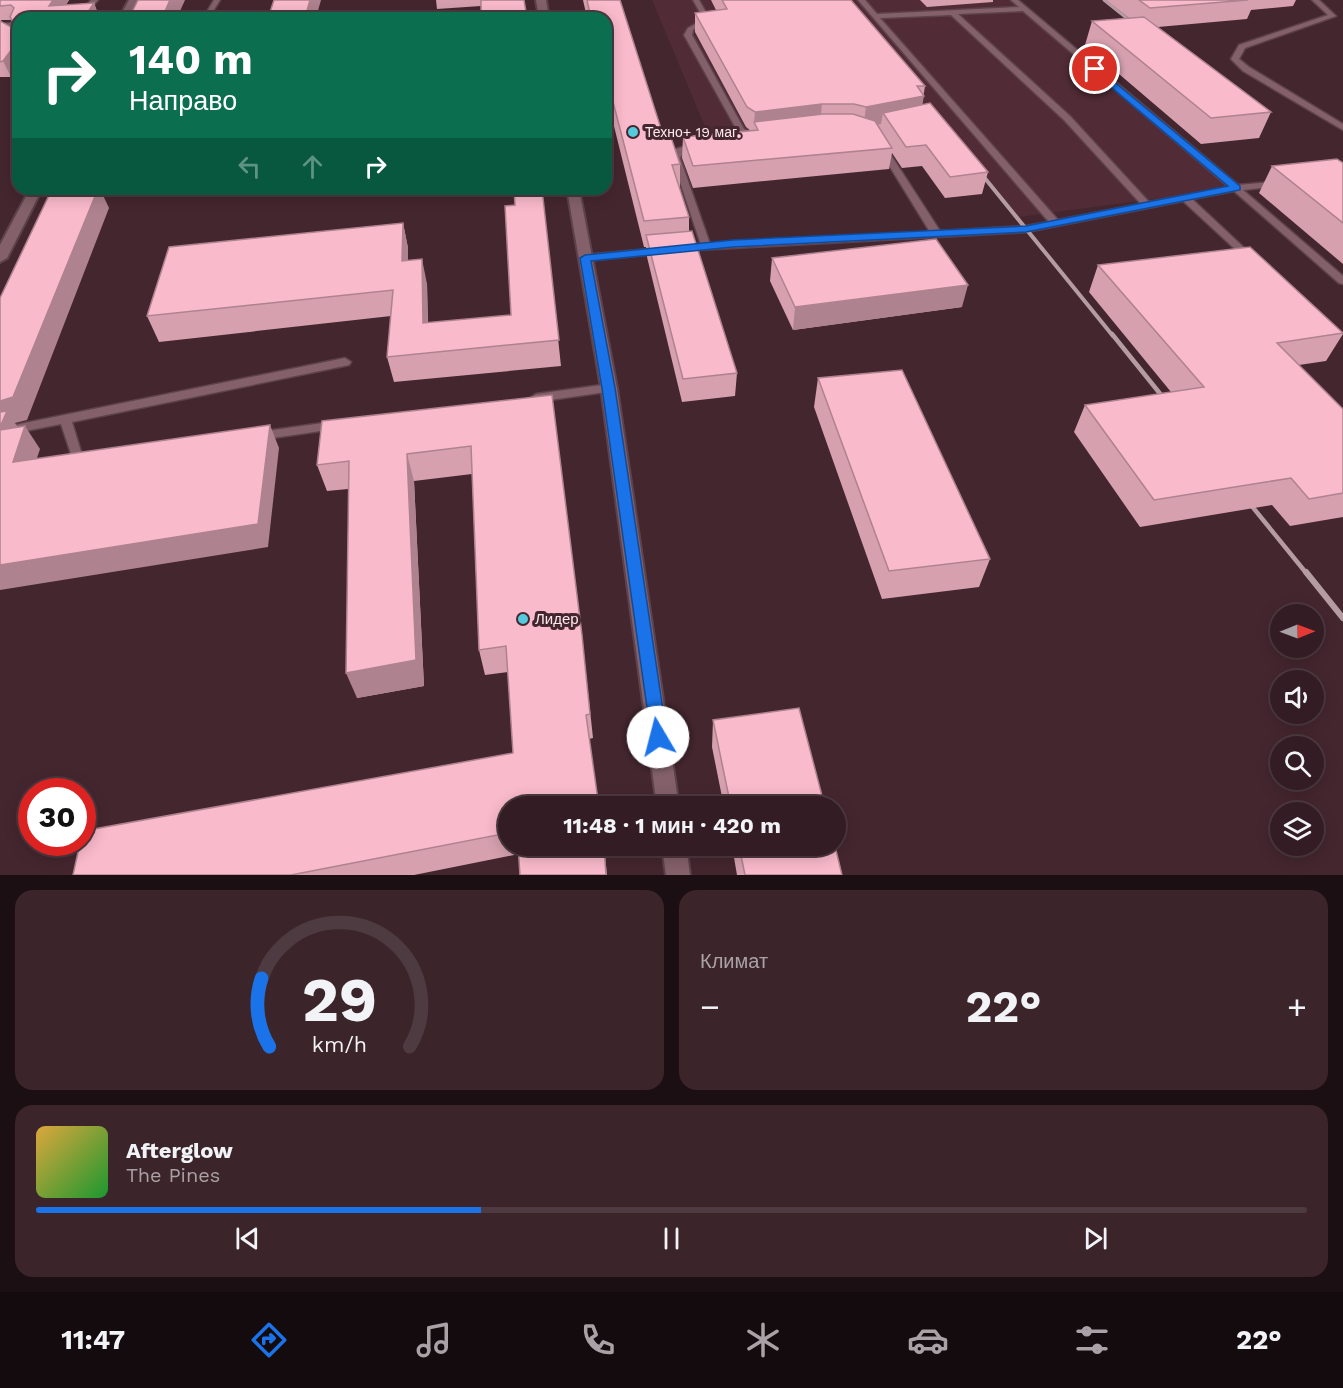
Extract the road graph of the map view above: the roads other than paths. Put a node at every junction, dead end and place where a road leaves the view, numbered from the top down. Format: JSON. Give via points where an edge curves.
{"nodes":[{"id":1,"x":95,"y":0,"type":"edge"},
{"id":2,"x":696,"y":0,"type":"edge"},
{"id":3,"x":861,"y":0,"type":"edge"},
{"id":4,"x":1014,"y":0,"type":"edge"},
{"id":5,"x":1315,"y":0,"type":"edge"},
{"id":6,"x":1025,"y":9,"type":"junction"},
{"id":7,"x":80,"y":12,"type":"edge"},
{"id":8,"x":953,"y":13,"type":"junction"},
{"id":9,"x":875,"y":16,"type":"junction"},
{"id":10,"x":12,"y":30,"type":"edge"},
{"id":11,"x":10,"y":33,"type":"edge"},
{"id":12,"x":1343,"y":128,"type":"edge"},
{"id":13,"x":751,"y":137,"type":"junction"},
{"id":14,"x":772,"y":137,"type":"edge"},
{"id":15,"x":876,"y":138,"type":"edge"},
{"id":16,"x":731,"y":139,"type":"edge"},
{"id":17,"x":703,"y":144,"type":"edge"},
{"id":18,"x":1296,"y":181,"type":"edge"},
{"id":19,"x":1236,"y":188,"type":"junction"},
{"id":20,"x":33,"y":195,"type":"edge"},
{"id":21,"x":574,"y":195,"type":"edge"},
{"id":22,"x":1184,"y":197,"type":"junction"},
{"id":23,"x":1148,"y":205,"type":"junction"},
{"id":24,"x":1056,"y":224,"type":"junction"},
{"id":25,"x":936,"y":233,"type":"junction"},
{"id":26,"x":706,"y":246,"type":"junction"},
{"id":27,"x":0,"y":258,"type":"edge"},
{"id":28,"x":585,"y":258,"type":"junction"},
{"id":29,"x":1263,"y":270,"type":"edge"},
{"id":30,"x":1343,"y":281,"type":"edge"},
{"id":31,"x":345,"y":362,"type":"dead end"},
{"id":32,"x":609,"y":388,"type":"junction"},
{"id":33,"x":526,"y":400,"type":"edge"},
{"id":34,"x":65,"y":419,"type":"junction"},
{"id":35,"x":349,"y":424,"type":"edge"},
{"id":36,"x":0,"y":432,"type":"edge"},
{"id":37,"x":243,"y":438,"type":"edge"},
{"id":38,"x":101,"y":457,"type":"edge"},
{"id":39,"x":666,"y":796,"type":"edge"},
{"id":40,"x":675,"y":856,"type":"edge"},
{"id":41,"x":678,"y":875,"type":"edge"}],
"edges":[{"from":1,"to":7,"type":"lane"},
{"from":2,"to":13,"type":"lane","via":[[705,16],[688,35],[741,130]]},
{"from":3,"to":9,"type":"lane"},
{"from":4,"to":6,"type":"lane"},
{"from":5,"to":12,"type":"lane","via":[[1333,16],[1242,47],[1235,59],[1245,69]]},
{"from":6,"to":8,"type":"lane"},
{"from":6,"to":19,"type":"lane"},
{"from":8,"to":9,"type":"lane"},
{"from":8,"to":23,"type":"lane","via":[[1067,118]]},
{"from":9,"to":24,"type":"lane"},
{"from":10,"to":11,"type":"lane"},
{"from":13,"to":14,"type":"lane"},
{"from":13,"to":16,"type":"lane"},
{"from":15,"to":25,"type":"lane"},
{"from":17,"to":26,"type":"lane","via":[[679,151],[676,158]]},
{"from":18,"to":19,"type":"lane"},
{"from":19,"to":22,"type":"lane"},
{"from":19,"to":30,"type":"lane"},
{"from":20,"to":27,"type":"street"},
{"from":21,"to":28,"type":"street"},
{"from":22,"to":23,"type":"lane"},
{"from":22,"to":29,"type":"lane"},
{"from":23,"to":24,"type":"lane"},
{"from":24,"to":25,"type":"lane"},
{"from":25,"to":26,"type":"lane"},
{"from":26,"to":28,"type":"lane"},
{"from":28,"to":32,"type":"street"},
{"from":31,"to":34,"type":"lane"},
{"from":32,"to":33,"type":"lane"},
{"from":32,"to":39,"type":"street"},
{"from":34,"to":36,"type":"lane"},
{"from":34,"to":38,"type":"lane","via":[[78,460]]},
{"from":35,"to":37,"type":"lane"},
{"from":40,"to":41,"type":"street"}]}
